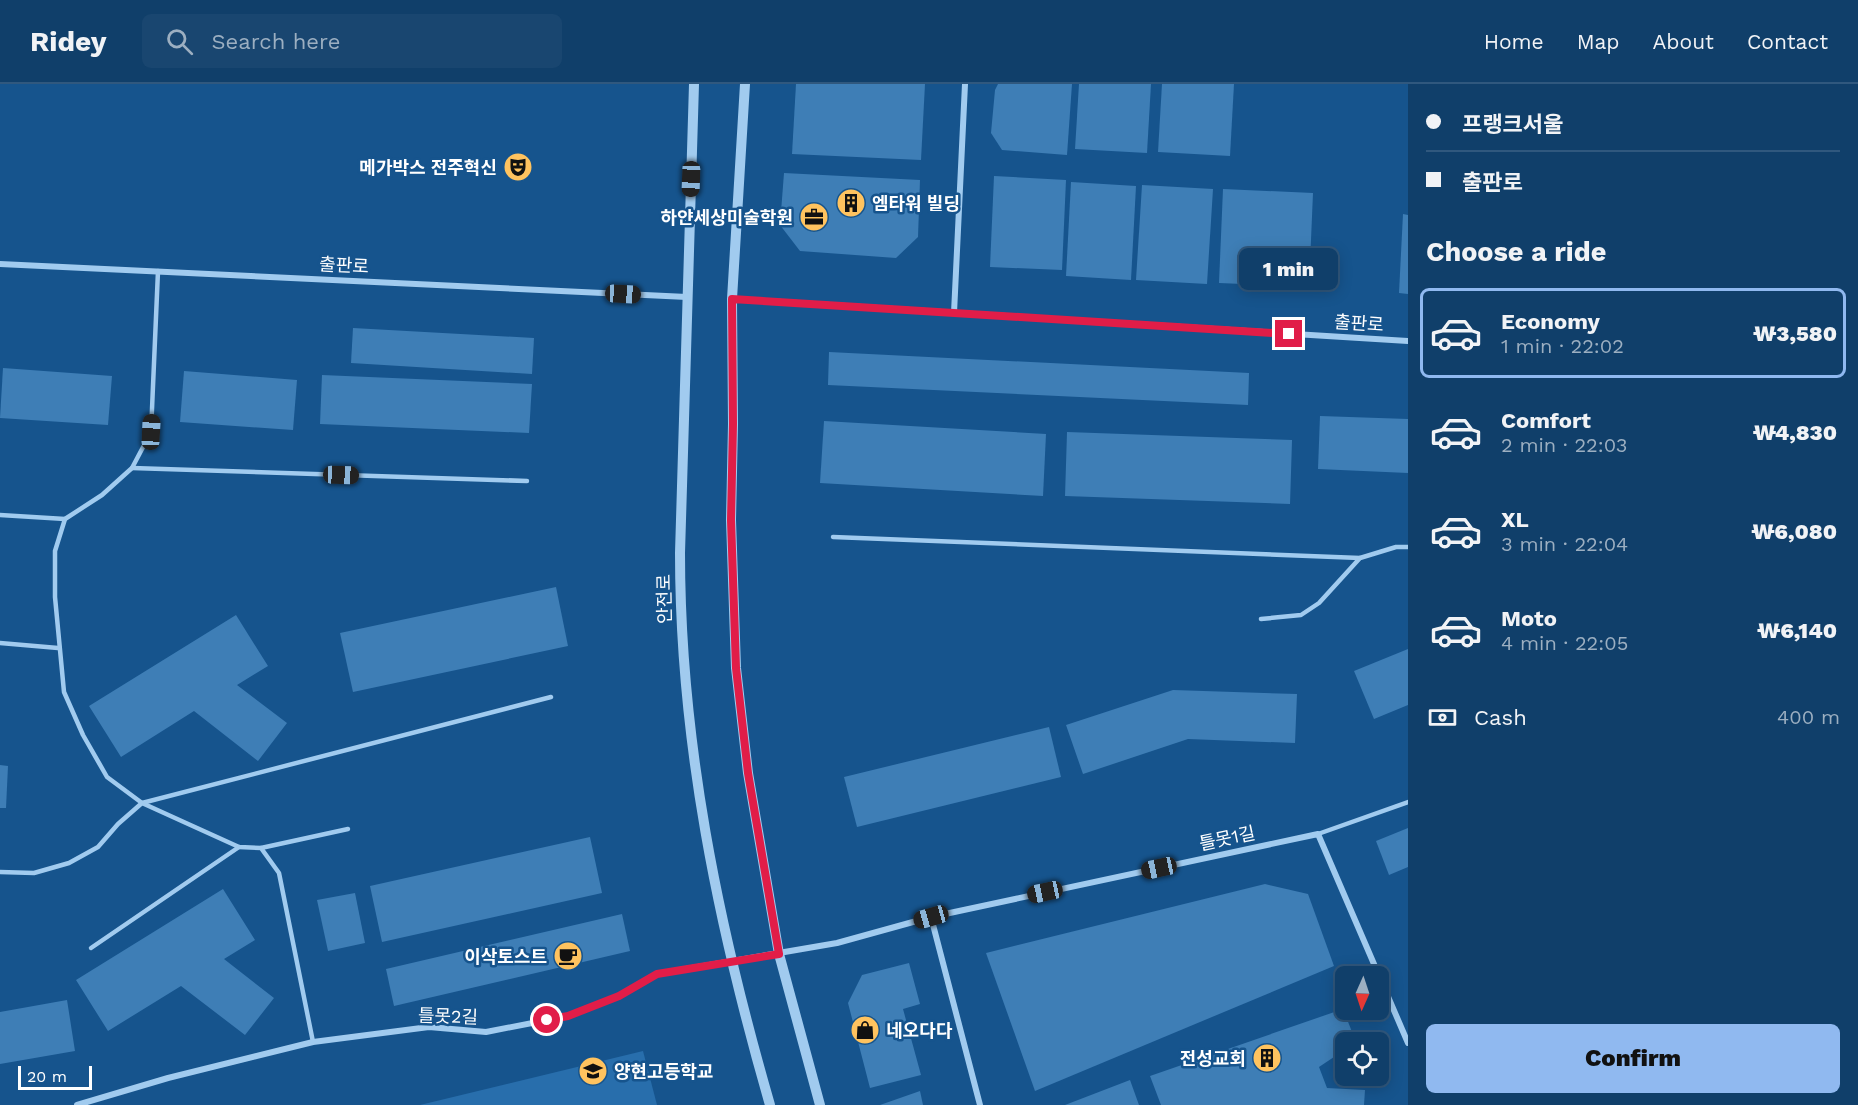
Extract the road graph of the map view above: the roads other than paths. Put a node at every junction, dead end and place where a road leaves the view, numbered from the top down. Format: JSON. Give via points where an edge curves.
{"nodes":[{"id":1,"x":694,"y":84,"type":"edge"},
{"id":2,"x":745,"y":84,"type":"edge"},
{"id":3,"x":965,"y":84,"type":"edge"},
{"id":4,"x":0,"y":264,"type":"edge"},
{"id":5,"x":158,"y":271,"type":"junction"},
{"id":6,"x":687,"y":297,"type":"junction"},
{"id":7,"x":732,"y":299,"type":"junction"},
{"id":8,"x":954,"y":313,"type":"junction"},
{"id":9,"x":1408,"y":342,"type":"edge"},
{"id":10,"x":132,"y":468,"type":"junction"},
{"id":11,"x":527,"y":481,"type":"dead end"},
{"id":12,"x":0,"y":515,"type":"edge"},
{"id":13,"x":65,"y":519,"type":"junction"},
{"id":14,"x":833,"y":537,"type":"dead end"},
{"id":15,"x":1408,"y":547,"type":"edge"},
{"id":16,"x":1360,"y":558,"type":"junction"},
{"id":17,"x":1261,"y":619,"type":"dead end"},
{"id":18,"x":0,"y":643,"type":"edge"},
{"id":19,"x":58,"y":648,"type":"junction"},
{"id":20,"x":551,"y":697,"type":"dead end"},
{"id":21,"x":1408,"y":802,"type":"edge"},
{"id":22,"x":142,"y":803,"type":"junction"},
{"id":23,"x":348,"y":829,"type":"dead end"},
{"id":24,"x":1318,"y":834,"type":"junction"},
{"id":25,"x":239,"y":847,"type":"junction"},
{"id":26,"x":261,"y":848,"type":"junction"},
{"id":27,"x":0,"y":872,"type":"edge"},
{"id":28,"x":931,"y":917,"type":"junction"},
{"id":29,"x":91,"y":948,"type":"dead end"},
{"id":30,"x":779,"y":954,"type":"junction"},
{"id":31,"x":732,"y":963,"type":"junction"},
{"id":32,"x":314,"y":1042,"type":"junction"},
{"id":33,"x":1408,"y":1043,"type":"edge"},
{"id":34,"x":77,"y":1105,"type":"edge"},
{"id":35,"x":770,"y":1105,"type":"edge"},
{"id":36,"x":820,"y":1105,"type":"edge"},
{"id":37,"x":980,"y":1105,"type":"edge"}],
"edges":[{"from":1,"to":6,"type":"street","name":"안전로"},
{"from":2,"to":7,"type":"street"},
{"from":3,"to":8,"type":"street"},
{"from":4,"to":5,"type":"street","name":"출판로"},
{"from":5,"to":6,"type":"street","name":"출판로"},
{"from":5,"to":10,"type":"lane","via":[[151,432]]},
{"from":6,"to":31,"type":"street","name":"안전로","via":[[680,615],[687,708],[712,873]]},
{"from":7,"to":8,"type":"street","name":"출판로"},
{"from":7,"to":30,"type":"street","via":[[731,520],[736,668],[748,773]]},
{"from":8,"to":9,"type":"street","name":"출판로"},
{"from":10,"to":11,"type":"lane"},
{"from":10,"to":13,"type":"lane","via":[[102,495]]},
{"from":12,"to":13,"type":"lane"},
{"from":13,"to":19,"type":"lane","via":[[54,550]]},
{"from":14,"to":16,"type":"lane"},
{"from":15,"to":16,"type":"lane"},
{"from":16,"to":17,"type":"lane","via":[[1319,603],[1301,615]]},
{"from":18,"to":19,"type":"lane"},
{"from":19,"to":22,"type":"lane","via":[[64,692],[83,735],[107,777]]},
{"from":20,"to":22,"type":"lane"},
{"from":21,"to":24,"type":"lane"},
{"from":22,"to":25,"type":"lane"},
{"from":22,"to":27,"type":"lane","via":[[99,847],[69,863],[34,873]]},
{"from":23,"to":26,"type":"lane"},
{"from":24,"to":28,"type":"street","name":"틀못1길"},
{"from":24,"to":33,"type":"street"},
{"from":25,"to":26,"type":"lane"},
{"from":25,"to":29,"type":"lane"},
{"from":26,"to":32,"type":"lane","via":[[279,873]]},
{"from":28,"to":30,"type":"street","name":"틀못1길","via":[[837,943]]},
{"from":28,"to":37,"type":"street"},
{"from":30,"to":31,"type":"street","name":"틀못2길"},
{"from":30,"to":36,"type":"street"},
{"from":31,"to":32,"type":"street","name":"틀못2길","via":[[657,974],[619,996],[568,1016],[486,1032],[429,1027]]},
{"from":31,"to":35,"type":"street","name":"안전로"},
{"from":32,"to":34,"type":"street","name":"틀못2길"}]}
